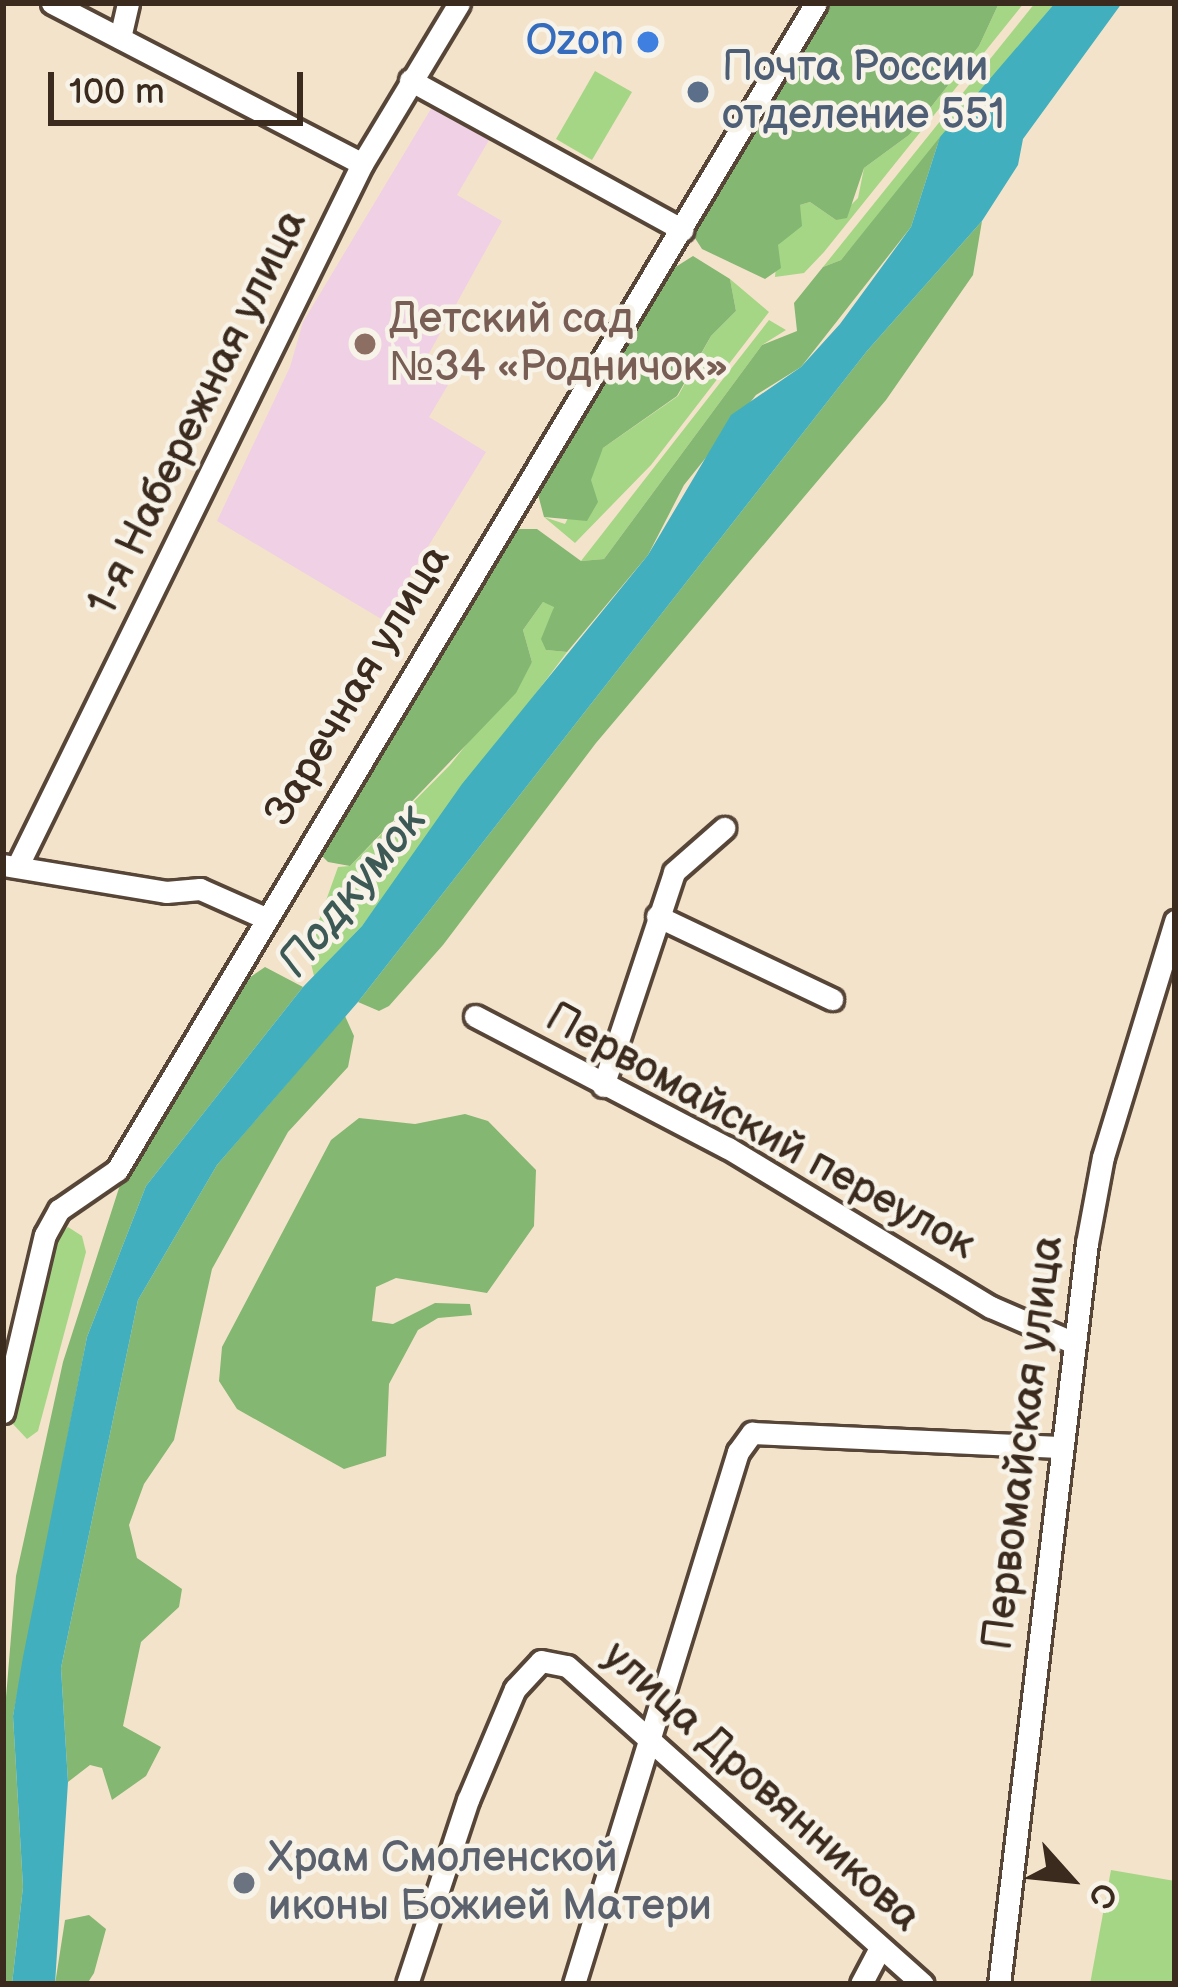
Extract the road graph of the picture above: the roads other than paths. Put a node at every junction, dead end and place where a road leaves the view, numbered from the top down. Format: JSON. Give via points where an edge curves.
{"nodes":[{"id":1,"x":52,"y":3,"type":"edge"},
{"id":2,"x":128,"y":3,"type":"edge"},
{"id":3,"x":459,"y":3,"type":"edge"},
{"id":4,"x":816,"y":3,"type":"edge"},
{"id":5,"x":120,"y":38,"type":"junction"},
{"id":6,"x":410,"y":80,"type":"junction"},
{"id":7,"x":362,"y":164,"type":"junction"},
{"id":8,"x":683,"y":230,"type":"junction"},
{"id":9,"x":724,"y":828,"type":"dead end"},
{"id":10,"x":11,"y":864,"type":"edge"},
{"id":11,"x":657,"y":916,"type":"junction"},
{"id":12,"x":265,"y":918,"type":"junction"},
{"id":13,"x":1175,"y":921,"type":"edge"},
{"id":14,"x":832,"y":999,"type":"dead end"},
{"id":15,"x":476,"y":1016,"type":"dead end"},
{"id":16,"x":603,"y":1086,"type":"junction"},
{"id":17,"x":1074,"y":1343,"type":"junction"},
{"id":18,"x":3,"y":1412,"type":"edge"},
{"id":19,"x":1060,"y":1447,"type":"junction"},
{"id":20,"x":649,"y":1738,"type":"junction"},
{"id":21,"x":880,"y":1948,"type":"junction"},
{"id":22,"x":407,"y":1984,"type":"edge"},
{"id":23,"x":574,"y":1984,"type":"edge"},
{"id":24,"x":861,"y":1984,"type":"edge"},
{"id":25,"x":923,"y":1984,"type":"edge"},
{"id":26,"x":999,"y":1984,"type":"edge"}],
"edges":[{"from":1,"to":5,"type":"street"},
{"from":2,"to":5,"type":"street"},
{"from":3,"to":6,"type":"street","name":"1-я Набережная улица"},
{"from":4,"to":8,"type":"street","name":"Заречная улица"},
{"from":5,"to":7,"type":"street"},
{"from":6,"to":7,"type":"street","name":"1-я Набережная улица"},
{"from":6,"to":8,"type":"street"},
{"from":7,"to":10,"type":"street","name":"1-я Набережная улица"},
{"from":8,"to":12,"type":"street","name":"Заречная улица"},
{"from":9,"to":11,"type":"street","via":[[674,872]]},
{"from":10,"to":12,"type":"street","name":"1-я Набережная улица","via":[[166,892],[200,890]]},
{"from":11,"to":14,"type":"street"},
{"from":11,"to":16,"type":"street"},
{"from":12,"to":18,"type":"street","name":"Заречная улица","via":[[117,1170],[75,1194],[52,1222]]},
{"from":13,"to":17,"type":"street","name":"Первомайская улица","via":[[1103,1157]]},
{"from":15,"to":16,"type":"street","name":"Первомайский переулок"},
{"from":16,"to":17,"type":"street","name":"Первомайский переулок","via":[[728,1148],[991,1307]]},
{"from":17,"to":19,"type":"street","name":"Первомайская улица"},
{"from":19,"to":20,"type":"street","via":[[752,1433],[738,1452]]},
{"from":19,"to":26,"type":"street","name":"Первомайская улица"},
{"from":20,"to":21,"type":"street","name":"улица Дровянникова"},
{"from":20,"to":22,"type":"street","name":"улица Дровянникова","via":[[567,1666],[541,1661],[515,1689],[468,1800]]},
{"from":20,"to":23,"type":"street"},
{"from":21,"to":24,"type":"street"},
{"from":21,"to":25,"type":"street","name":"улица Дровянникова"}]}
